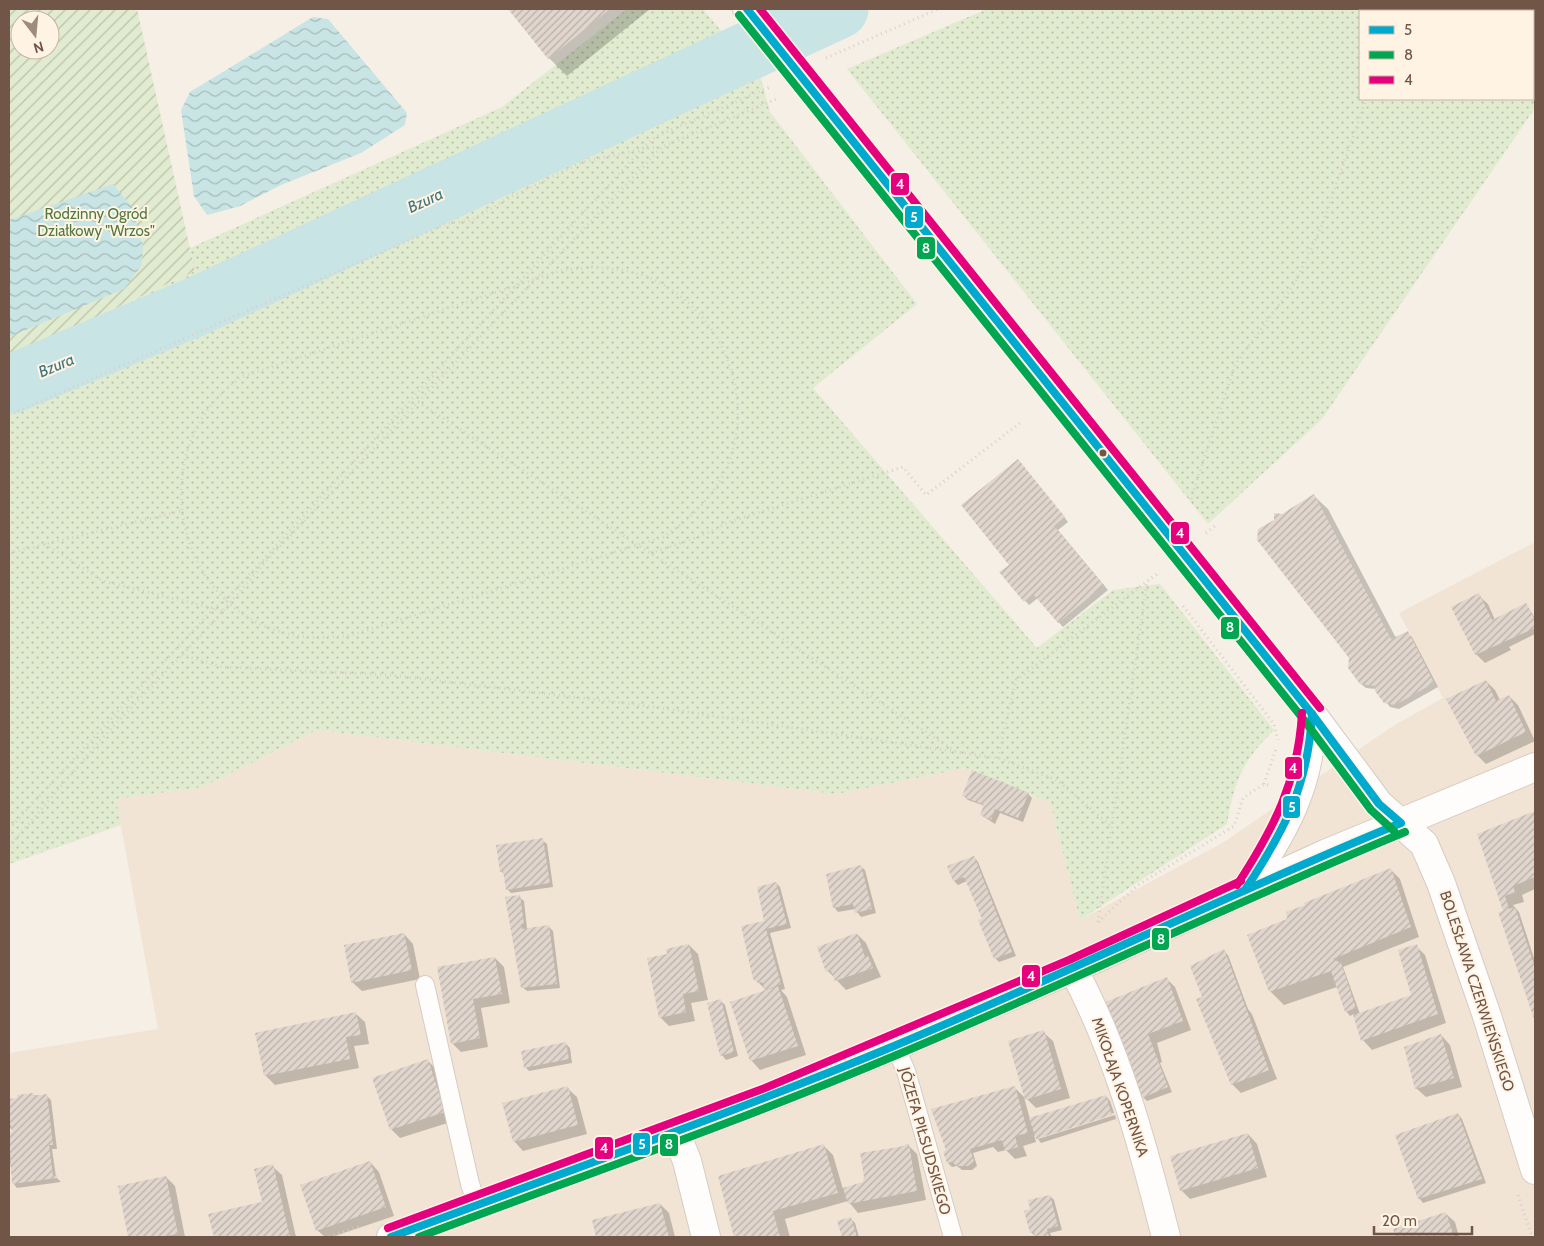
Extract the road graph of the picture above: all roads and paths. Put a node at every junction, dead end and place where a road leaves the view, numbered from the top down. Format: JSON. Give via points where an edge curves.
{"nodes":[{"id":1,"x":747,"y":9,"type":"edge"},
{"id":2,"x":938,"y":9,"type":"edge"},
{"id":3,"x":824,"y":59,"type":"dead end"},
{"id":4,"x":775,"y":85,"type":"dead end"},
{"id":5,"x":783,"y":96,"type":"dead end"},
{"id":6,"x":1366,"y":100,"type":"edge"},
{"id":7,"x":662,"y":148,"type":"junction"},
{"id":8,"x":642,"y":149,"type":"junction"},
{"id":9,"x":536,"y":279,"type":"junction"},
{"id":10,"x":516,"y":285,"type":"junction"},
{"id":11,"x":418,"y":402,"type":"junction"},
{"id":12,"x":9,"y":414,"type":"edge"},
{"id":13,"x":1020,"y":423,"type":"dead end"},
{"id":14,"x":1191,"y":499,"type":"dead end"},
{"id":15,"x":180,"y":510,"type":"junction"},
{"id":16,"x":45,"y":544,"type":"junction"},
{"id":17,"x":638,"y":544,"type":"junction"},
{"id":18,"x":9,"y":553,"type":"edge"},
{"id":19,"x":651,"y":553,"type":"junction"},
{"id":20,"x":1164,"y":581,"type":"dead end"},
{"id":21,"x":1147,"y":582,"type":"junction"},
{"id":22,"x":226,"y":600,"type":"junction"},
{"id":23,"x":230,"y":603,"type":"junction"},
{"id":24,"x":1181,"y":604,"type":"dead end"},
{"id":25,"x":214,"y":608,"type":"junction"},
{"id":26,"x":224,"y":611,"type":"junction"},
{"id":27,"x":182,"y":655,"type":"junction"},
{"id":28,"x":1312,"y":714,"type":"junction"},
{"id":29,"x":957,"y":752,"type":"junction"},
{"id":30,"x":998,"y":758,"type":"junction"},
{"id":31,"x":1535,"y":767,"type":"edge"},
{"id":32,"x":1264,"y":784,"type":"junction"},
{"id":33,"x":1299,"y":795,"type":"junction"},
{"id":34,"x":1401,"y":824,"type":"junction"},
{"id":35,"x":1112,"y":827,"type":"junction"},
{"id":36,"x":9,"y":829,"type":"edge"},
{"id":37,"x":9,"y":847,"type":"edge"},
{"id":38,"x":1245,"y":890,"type":"junction"},
{"id":39,"x":1073,"y":969,"type":"junction"},
{"id":40,"x":425,"y":985,"type":"dead end"},
{"id":41,"x":894,"y":1046,"type":"junction"},
{"id":42,"x":675,"y":1131,"type":"junction"},
{"id":43,"x":1535,"y":1170,"type":"edge"},
{"id":44,"x":477,"y":1204,"type":"junction"},
{"id":45,"x":391,"y":1237,"type":"edge"},
{"id":46,"x":706,"y":1237,"type":"edge"},
{"id":47,"x":954,"y":1237,"type":"edge"},
{"id":48,"x":1166,"y":1237,"type":"edge"}],
"edges":[{"from":1,"to":28,"type":"street","name":"BOLESŁAWA CZERWIEŃSKIEGO"},
{"from":2,"to":3,"type":"path"},
{"from":4,"to":8,"type":"path","via":[[655,137]]},
{"from":5,"to":7,"type":"path"},
{"from":6,"to":14,"type":"path","via":[[1323,223],[1295,283],[1235,365]]},
{"from":7,"to":8,"type":"path"},
{"from":7,"to":9,"type":"path"},
{"from":8,"to":10,"type":"path"},
{"from":8,"to":12,"type":"path","via":[[582,162],[472,220],[446,224]]},
{"from":9,"to":10,"type":"path"},
{"from":9,"to":11,"type":"path"},
{"from":9,"to":17,"type":"path","via":[[563,270],[592,267],[620,269],[647,277],[694,307],[713,329],[726,353],[735,380],[738,409],[736,437],[728,464],[715,489],[697,511],[663,537]]},
{"from":10,"to":15,"type":"path","via":[[241,377],[211,405],[194,433],[180,480]]},
{"from":10,"to":22,"type":"path"},
{"from":11,"to":17,"type":"path"},
{"from":11,"to":23,"type":"path"},
{"from":13,"to":19,"type":"path","via":[[926,495],[903,467],[729,522],[701,536]]},
{"from":15,"to":16,"type":"path"},
{"from":15,"to":22,"type":"path","via":[[192,552],[204,574]]},
{"from":16,"to":18,"type":"path"},
{"from":16,"to":25,"type":"path","via":[[103,581]]},
{"from":17,"to":19,"type":"path"},
{"from":17,"to":23,"type":"path","via":[[352,635],[328,638],[280,632],[257,622]]},
{"from":19,"to":29,"type":"path"},
{"from":20,"to":21,"type":"path","via":[[1158,573]]},
{"from":21,"to":30,"type":"path","via":[[1016,680]]},
{"from":21,"to":35,"type":"path"},
{"from":22,"to":23,"type":"path"},
{"from":22,"to":25,"type":"path"},
{"from":23,"to":26,"type":"path"},
{"from":24,"to":32,"type":"path","via":[[1274,724],[1278,742]]},
{"from":25,"to":26,"type":"path"},
{"from":25,"to":36,"type":"path"},
{"from":26,"to":27,"type":"path"},
{"from":27,"to":29,"type":"path","via":[[223,667],[390,675],[640,705]]},
{"from":27,"to":37,"type":"path","via":[[105,735]]},
{"from":28,"to":33,"type":"street","via":[[1312,743]]},
{"from":28,"to":34,"type":"street","name":"BOLESŁAWA CZERWIEŃSKIEGO","via":[[1379,804]]},
{"from":29,"to":30,"type":"path"},
{"from":30,"to":35,"type":"path","via":[[1057,780]]},
{"from":31,"to":34,"type":"street"},
{"from":32,"to":33,"type":"path"},
{"from":32,"to":35,"type":"path","via":[[1243,798],[1234,826],[1138,885],[1098,922]]},
{"from":33,"to":38,"type":"street","via":[[1276,843]]},
{"from":34,"to":38,"type":"street"},
{"from":34,"to":43,"type":"street","name":"BOLESŁAWA CZERWIEŃSKIEGO","via":[[1424,844],[1441,883]]},
{"from":38,"to":39,"type":"street"},
{"from":39,"to":41,"type":"street"},
{"from":39,"to":48,"type":"street","name":"MIKOŁAJA KOPERNIKA","via":[[1088,997],[1138,1129]]},
{"from":40,"to":44,"type":"lane"},
{"from":41,"to":42,"type":"street"},
{"from":41,"to":47,"type":"lane","name":"JÓZEFA PIŁSUDSKIEGO","via":[[906,1071]]},
{"from":42,"to":44,"type":"street"},
{"from":42,"to":46,"type":"street","via":[[687,1161]]},
{"from":44,"to":45,"type":"street"}]}
